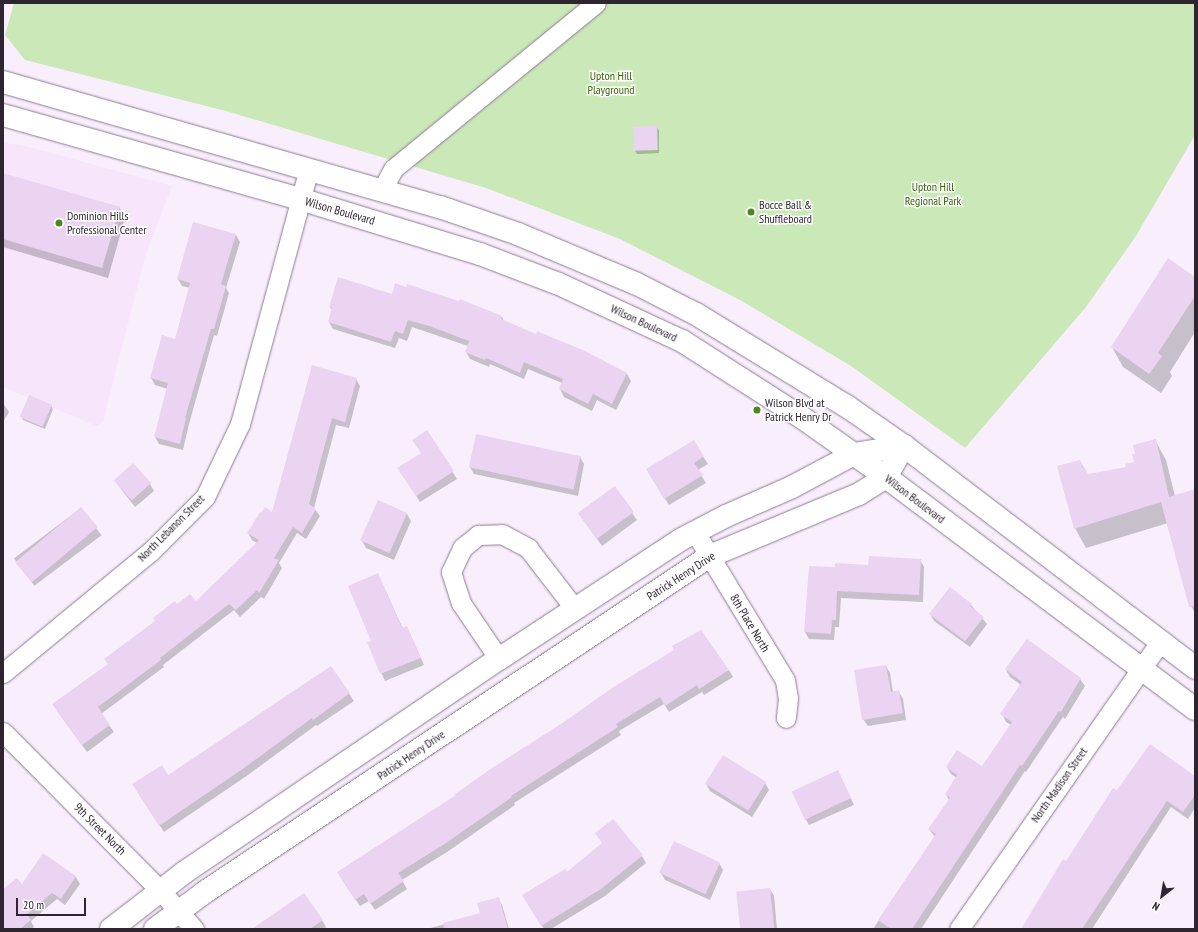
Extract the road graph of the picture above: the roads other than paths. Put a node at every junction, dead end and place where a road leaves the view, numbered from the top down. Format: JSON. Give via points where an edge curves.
{"nodes":[{"id":1,"x":596,"y":3,"type":"edge"},
{"id":2,"x":3,"y":82,"type":"edge"},
{"id":3,"x":3,"y":116,"type":"edge"},
{"id":4,"x":309,"y":169,"type":"junction"},
{"id":5,"x":382,"y":190,"type":"junction"},
{"id":6,"x":300,"y":199,"type":"junction"},
{"id":7,"x":904,"y":446,"type":"junction"},
{"id":8,"x":854,"y":454,"type":"junction"},
{"id":9,"x":886,"y":477,"type":"junction"},
{"id":10,"x":695,"y":532,"type":"junction"},
{"id":11,"x":710,"y":556,"type":"junction"},
{"id":12,"x":575,"y":609,"type":"junction"},
{"id":13,"x":1160,"y":642,"type":"junction"},
{"id":14,"x":499,"y":659,"type":"junction"},
{"id":15,"x":1195,"y":668,"type":"edge"},
{"id":16,"x":1140,"y":669,"type":"junction"},
{"id":17,"x":3,"y":673,"type":"edge"},
{"id":18,"x":1195,"y":710,"type":"edge"},
{"id":19,"x":786,"y":718,"type":"dead end"},
{"id":20,"x":3,"y":732,"type":"edge"},
{"id":21,"x":160,"y":890,"type":"junction"},
{"id":22,"x":179,"y":911,"type":"junction"},
{"id":23,"x":111,"y":929,"type":"edge"},
{"id":24,"x":155,"y":929,"type":"edge"},
{"id":25,"x":194,"y":929,"type":"edge"},
{"id":26,"x":959,"y":929,"type":"edge"}],
"edges":[{"from":1,"to":5,"type":"street","via":[[393,169]]},
{"from":2,"to":4,"type":"main road"},
{"from":3,"to":6,"type":"main road","name":"Wilson Boulevard"},
{"from":4,"to":5,"type":"main road"},
{"from":4,"to":6,"type":"street","name":"North Lebanon Street"},
{"from":5,"to":7,"type":"main road","via":[[518,234],[637,284],[696,314],[782,365]]},
{"from":6,"to":8,"type":"main road","name":"Wilson Boulevard","via":[[480,254],[602,303],[682,341]]},
{"from":6,"to":17,"type":"street","name":"North Lebanon Street","via":[[240,424],[205,497],[150,552]]},
{"from":7,"to":8,"type":"main road"},
{"from":7,"to":9,"type":"main road","name":"Patrick Henry Drive"},
{"from":7,"to":13,"type":"main road"},
{"from":8,"to":9,"type":"main road","name":"Wilson Boulevard"},
{"from":8,"to":10,"type":"main road","via":[[792,487]]},
{"from":9,"to":11,"type":"main road","name":"Patrick Henry Drive","via":[[859,494]]},
{"from":9,"to":16,"type":"main road","name":"Wilson Boulevard"},
{"from":10,"to":11,"type":"street","name":"8th Place North"},
{"from":10,"to":12,"type":"main road"},
{"from":11,"to":19,"type":"street","name":"8th Place North","via":[[785,680],[788,698]]},
{"from":11,"to":22,"type":"main road","name":"Patrick Henry Drive"},
{"from":12,"to":14,"type":"main road"},
{"from":12,"to":14,"type":"street","via":[[528,548],[502,534],[478,535],[462,548],[451,572],[461,603]]},
{"from":13,"to":15,"type":"main road"},
{"from":13,"to":16,"type":"street","name":"North Madison Street"},
{"from":14,"to":21,"type":"main road"},
{"from":16,"to":18,"type":"main road","name":"Wilson Boulevard"},
{"from":16,"to":26,"type":"street","name":"North Madison Street"},
{"from":20,"to":21,"type":"street","name":"9th Street North"},
{"from":21,"to":22,"type":"street","name":"9th Street North"},
{"from":21,"to":23,"type":"main road"},
{"from":22,"to":24,"type":"main road","name":"Patrick Henry Drive"},
{"from":22,"to":25,"type":"street","name":"9th Street North"}]}
